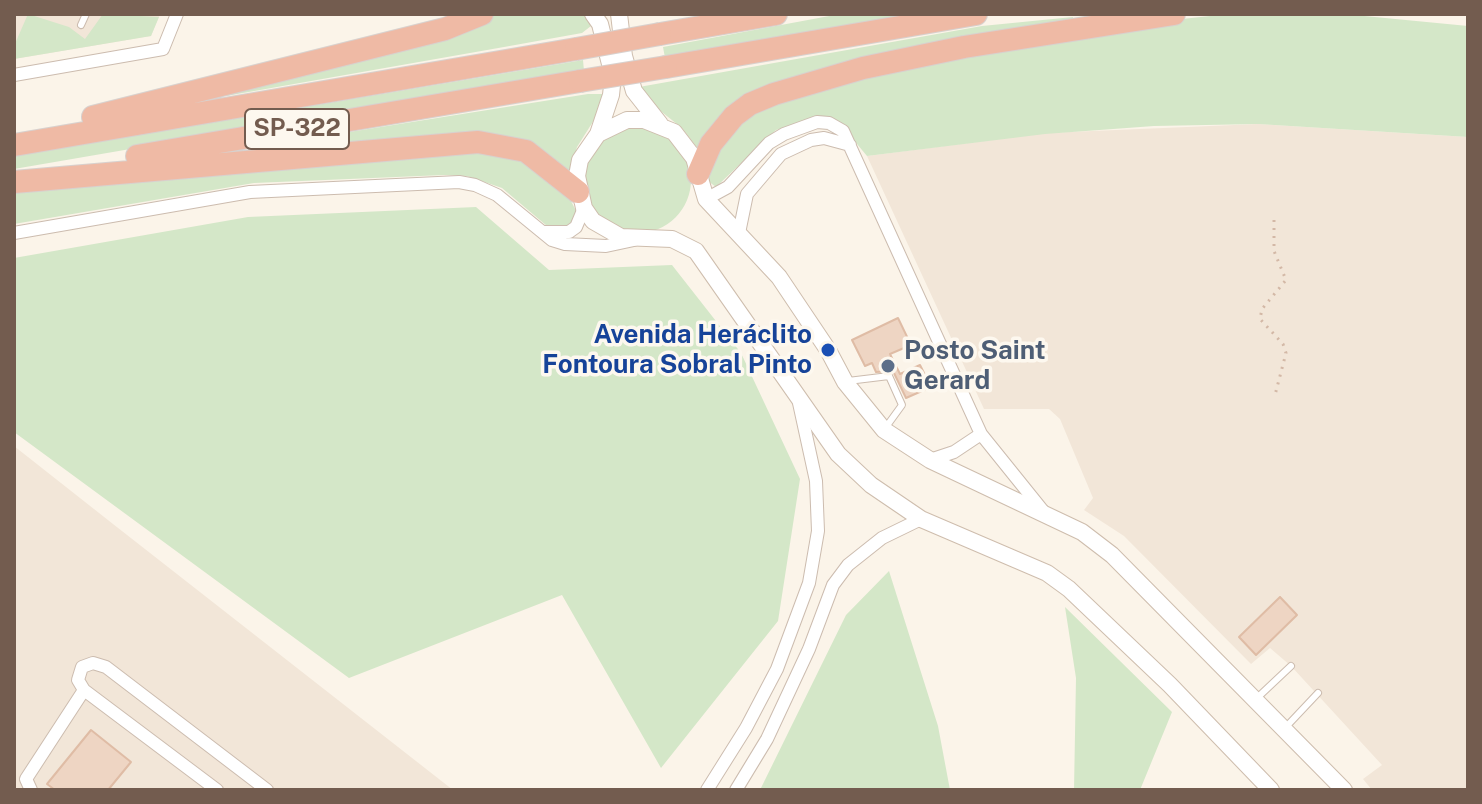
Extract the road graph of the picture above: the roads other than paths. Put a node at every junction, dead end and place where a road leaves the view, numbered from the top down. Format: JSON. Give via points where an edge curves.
{"nodes":[{"id":1,"x":86,"y":14,"type":"edge"},
{"id":2,"x":177,"y":14,"type":"edge"},
{"id":3,"x":482,"y":14,"type":"edge"},
{"id":4,"x":593,"y":14,"type":"edge"},
{"id":5,"x":619,"y":14,"type":"edge"},
{"id":6,"x":776,"y":14,"type":"edge"},
{"id":7,"x":976,"y":14,"type":"edge"},
{"id":8,"x":1174,"y":14,"type":"edge"},
{"id":9,"x":81,"y":25,"type":"dead end"},
{"id":10,"x":14,"y":75,"type":"edge"},
{"id":11,"x":660,"y":124,"type":"junction"},
{"id":12,"x":598,"y":134,"type":"junction"},
{"id":13,"x":14,"y":137,"type":"edge"},
{"id":14,"x":14,"y":145,"type":"edge"},
{"id":15,"x":850,"y":145,"type":"junction"},
{"id":16,"x":698,"y":178,"type":"junction"},
{"id":17,"x":14,"y":180,"type":"edge"},
{"id":18,"x":706,"y":199,"type":"junction"},
{"id":19,"x":581,"y":200,"type":"junction"},
{"id":20,"x":542,"y":232,"type":"junction"},
{"id":21,"x":14,"y":233,"type":"edge"},
{"id":22,"x":739,"y":233,"type":"junction"},
{"id":23,"x":645,"y":238,"type":"junction"},
{"id":24,"x":845,"y":382,"type":"junction"},
{"id":25,"x":798,"y":400,"type":"junction"},
{"id":26,"x":884,"y":430,"type":"junction"},
{"id":27,"x":981,"y":434,"type":"junction"},
{"id":28,"x":930,"y":460,"type":"junction"},
{"id":29,"x":1043,"y":511,"type":"junction"},
{"id":30,"x":921,"y":519,"type":"junction"},
{"id":31,"x":1291,"y":666,"type":"dead end"},
{"id":32,"x":84,"y":690,"type":"junction"},
{"id":33,"x":1318,"y":693,"type":"dead end"},
{"id":34,"x":1257,"y":698,"type":"junction"},
{"id":35,"x":1285,"y":728,"type":"junction"},
{"id":36,"x":252,"y":778,"type":"junction"},
{"id":37,"x":31,"y":790,"type":"edge"},
{"id":38,"x":217,"y":790,"type":"edge"},
{"id":39,"x":242,"y":790,"type":"edge"},
{"id":40,"x":267,"y":790,"type":"edge"},
{"id":41,"x":707,"y":790,"type":"edge"},
{"id":42,"x":736,"y":790,"type":"edge"},
{"id":43,"x":1271,"y":790,"type":"edge"},
{"id":44,"x":1344,"y":790,"type":"edge"}],
"edges":[{"from":1,"to":9,"type":"lane"},
{"from":2,"to":10,"type":"street","via":[[163,49]]},
{"from":3,"to":13,"type":"highway","via":[[445,29]]},
{"from":4,"to":12,"type":"street","via":[[613,76]]},
{"from":5,"to":11,"type":"street","via":[[634,91]]},
{"from":6,"to":14,"type":"highway","number":"SP-322","bridge":true},
{"from":7,"to":17,"type":"highway","number":"SP-322","bridge":true},
{"from":8,"to":16,"type":"highway","via":[[964,47],[774,94],[734,116],[711,144]]},
{"from":11,"to":12,"type":"street","via":[[627,120]]},
{"from":11,"to":16,"type":"street","via":[[686,143]]},
{"from":12,"to":19,"type":"street","via":[[580,160]]},
{"from":15,"to":18,"type":"street","via":[[836,125],[817,122],[800,127],[769,143],[728,187]]},
{"from":15,"to":22,"type":"street","via":[[824,138],[781,154],[747,194]]},
{"from":15,"to":27,"type":"street"},
{"from":16,"to":18,"type":"street"},
{"from":17,"to":19,"type":"highway","via":[[478,142],[526,151]]},
{"from":18,"to":22,"type":"street"},
{"from":19,"to":20,"type":"street","via":[[576,227]]},
{"from":19,"to":23,"type":"street","via":[[606,231]]},
{"from":20,"to":21,"type":"street","via":[[497,195],[459,182],[250,192]]},
{"from":20,"to":23,"type":"street","via":[[576,245],[617,245]]},
{"from":22,"to":24,"type":"street","via":[[779,277]]},
{"from":23,"to":25,"type":"street","via":[[672,239],[696,251]]},
{"from":24,"to":26,"type":"street"},
{"from":24,"to":26,"type":"lane","via":[[889,376],[902,405]]},
{"from":25,"to":30,"type":"street","via":[[838,454],[871,485]]},
{"from":25,"to":41,"type":"street","via":[[816,481],[818,531],[809,583],[777,669]]},
{"from":26,"to":28,"type":"street"},
{"from":27,"to":28,"type":"street"},
{"from":27,"to":29,"type":"street"},
{"from":28,"to":29,"type":"street"},
{"from":29,"to":34,"type":"street","via":[[1112,555]]},
{"from":30,"to":42,"type":"street","via":[[882,538],[848,565],[833,585],[767,739]]},
{"from":30,"to":43,"type":"street","via":[[1047,573],[1069,589]]},
{"from":31,"to":34,"type":"lane"},
{"from":32,"to":36,"type":"street","via":[[78,680],[82,667],[106,667]]},
{"from":32,"to":37,"type":"street","via":[[26,779]]},
{"from":32,"to":38,"type":"street"},
{"from":33,"to":35,"type":"lane"},
{"from":34,"to":35,"type":"street"},
{"from":35,"to":44,"type":"street"},
{"from":36,"to":39,"type":"street"},
{"from":36,"to":40,"type":"street"}]}
